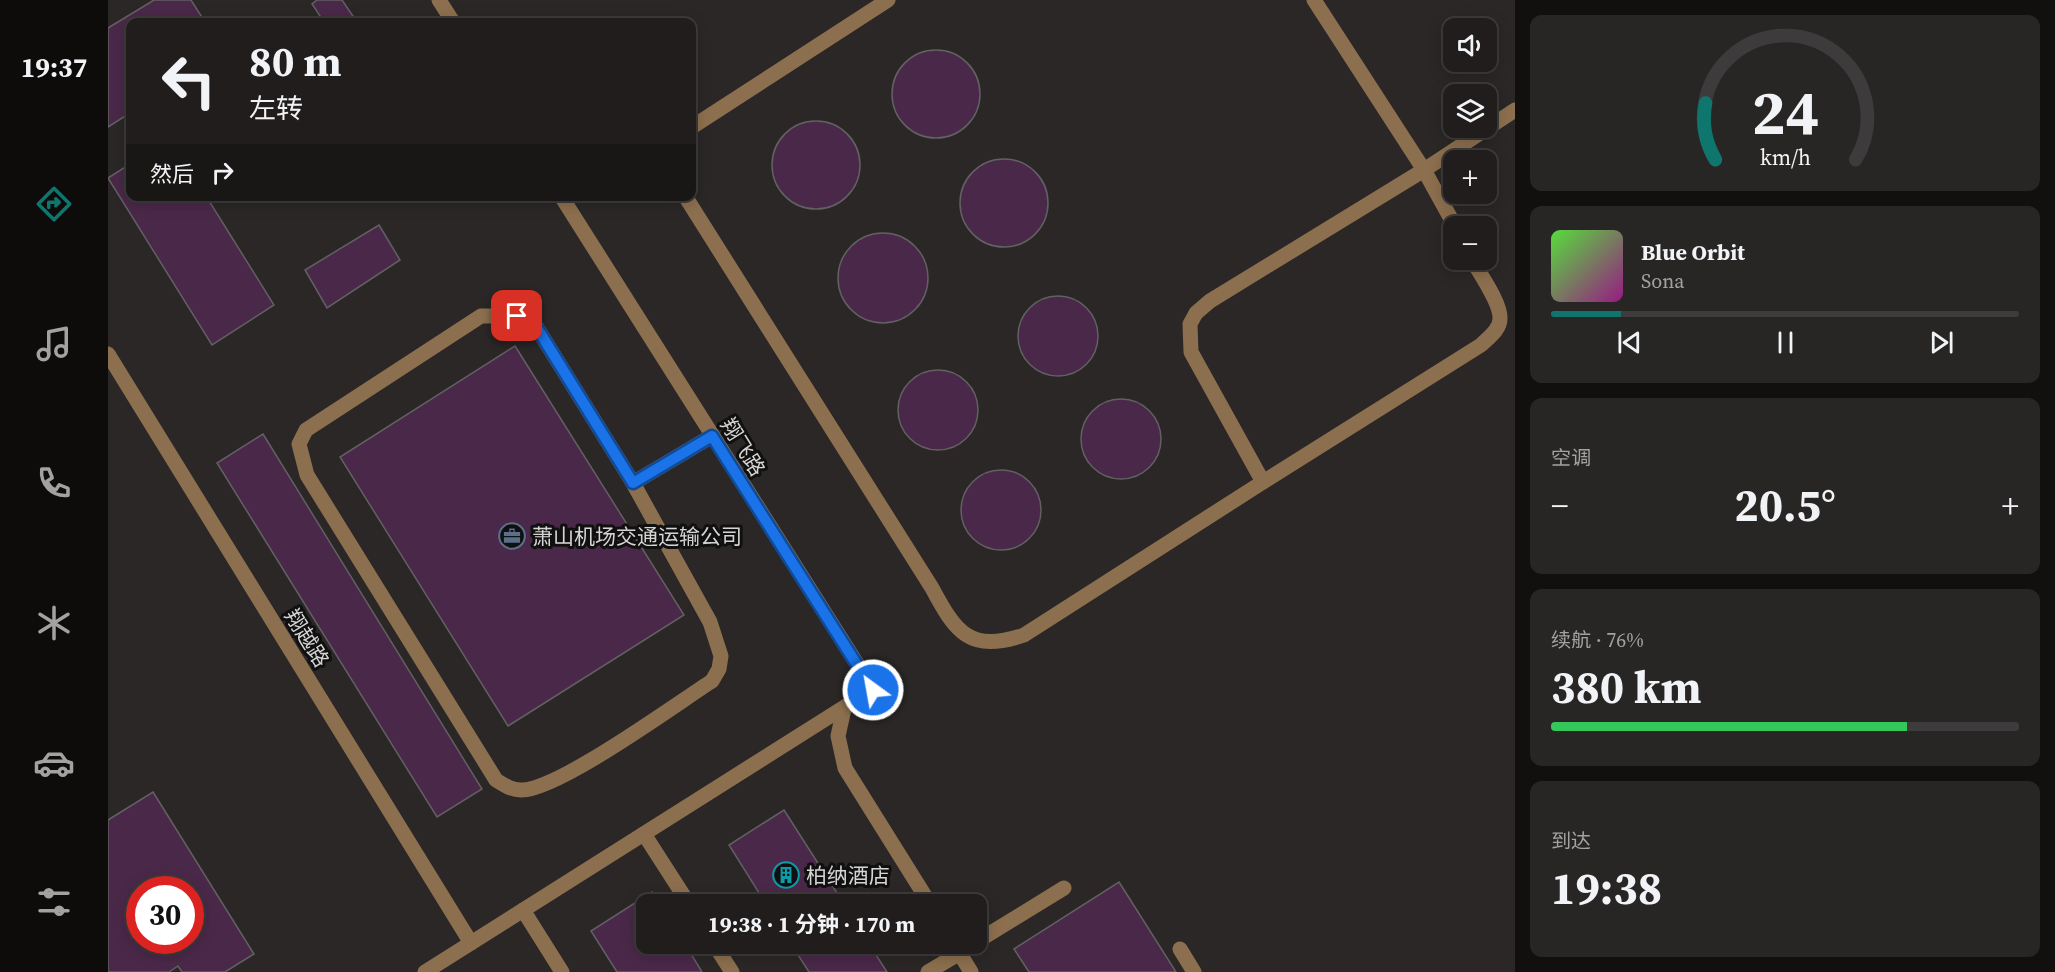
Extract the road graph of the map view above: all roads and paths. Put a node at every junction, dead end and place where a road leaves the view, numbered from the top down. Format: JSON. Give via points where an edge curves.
{"nodes":[{"id":1,"x":439,"y":0,"type":"edge"},
{"id":2,"x":888,"y":0,"type":"edge"},
{"id":3,"x":1314,"y":0,"type":"edge"},
{"id":4,"x":450,"y":18,"type":"edge"},
{"id":5,"x":1515,"y":110,"type":"edge"},
{"id":6,"x":696,"y":125,"type":"edge"},
{"id":7,"x":1424,"y":170,"type":"junction"},
{"id":8,"x":564,"y":201,"type":"edge"},
{"id":9,"x":688,"y":201,"type":"edge"},
{"id":10,"x":1449,"y":216,"type":"edge"},
{"id":11,"x":1478,"y":270,"type":"edge"},
{"id":12,"x":108,"y":354,"type":"edge"},
{"id":13,"x":712,"y":436,"type":"junction"},
{"id":14,"x":1263,"y":482,"type":"junction"},
{"id":15,"x":633,"y":483,"type":"junction"},
{"id":16,"x":844,"y":709,"type":"junction"},
{"id":17,"x":644,"y":834,"type":"junction"},
{"id":18,"x":1064,"y":888,"type":"dead end"},
{"id":19,"x":683,"y":894,"type":"edge"},
{"id":20,"x":924,"y":894,"type":"edge"},
{"id":21,"x":523,"y":910,"type":"junction"},
{"id":22,"x":987,"y":936,"type":"edge"},
{"id":23,"x":471,"y":943,"type":"junction"},
{"id":24,"x":1180,"y":949,"type":"dead end"},
{"id":25,"x":720,"y":954,"type":"edge"},
{"id":26,"x":950,"y":954,"type":"edge"},
{"id":27,"x":960,"y":954,"type":"edge"},
{"id":28,"x":425,"y":972,"type":"edge"},
{"id":29,"x":562,"y":972,"type":"edge"},
{"id":30,"x":732,"y":972,"type":"edge"},
{"id":31,"x":928,"y":972,"type":"edge"},
{"id":32,"x":971,"y":972,"type":"edge"},
{"id":33,"x":1194,"y":972,"type":"edge"}],
"edges":[{"from":1,"to":4,"type":"street"},
{"from":2,"to":6,"type":"street"},
{"from":3,"to":7,"type":"street"},
{"from":5,"to":7,"type":"street"},
{"from":7,"to":10,"type":"street"},
{"from":7,"to":14,"type":"street","via":[[1210,301],[1190,324],[1191,352]]},
{"from":8,"to":13,"type":"street","name":"翔飞路"},
{"from":9,"to":14,"type":"street","via":[[950,621],[981,642],[1003,642],[1024,635]]},
{"from":11,"to":14,"type":"street","via":[[1499,308],[1500,321],[1495,332],[1481,345]]},
{"from":12,"to":23,"type":"street","name":"翔越路"},
{"from":13,"to":15,"type":"street"},
{"from":13,"to":16,"type":"street","name":"翔飞路","via":[[873,690]]},
{"from":15,"to":15,"type":"street","via":[[710,622],[721,656],[719,669],[712,681],[560,778],[522,790],[507,788],[496,780],[306,475],[299,444],[306,430],[481,316],[517,316],[537,328]]},
{"from":16,"to":17,"type":"street"},
{"from":16,"to":20,"type":"street","via":[[838,736],[845,768]]},
{"from":17,"to":19,"type":"street"},
{"from":17,"to":21,"type":"street"},
{"from":18,"to":22,"type":"street"},
{"from":21,"to":23,"type":"street"},
{"from":21,"to":29,"type":"street"},
{"from":23,"to":28,"type":"street"},
{"from":24,"to":33,"type":"street"},
{"from":25,"to":30,"type":"street"},
{"from":26,"to":31,"type":"street"},
{"from":27,"to":32,"type":"street"}]}
